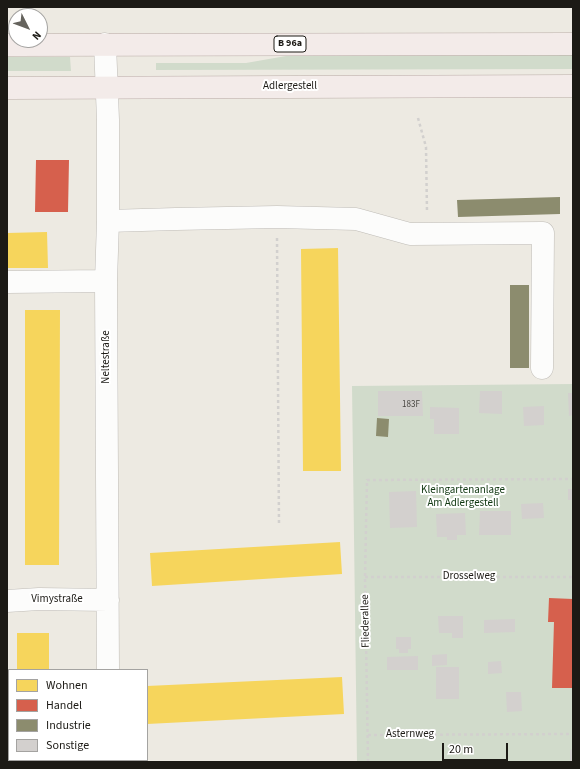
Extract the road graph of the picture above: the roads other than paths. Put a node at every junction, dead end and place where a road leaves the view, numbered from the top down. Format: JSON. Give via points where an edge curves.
{"nodes":[{"id":1,"x":105,"y":44,"type":"junction"},
{"id":2,"x":573,"y":44,"type":"edge"},
{"id":3,"x":7,"y":45,"type":"edge"},
{"id":4,"x":573,"y":86,"type":"edge"},
{"id":5,"x":7,"y":88,"type":"edge"},
{"id":6,"x":107,"y":88,"type":"junction"},
{"id":7,"x":108,"y":221,"type":"junction"},
{"id":8,"x":106,"y":281,"type":"junction"},
{"id":9,"x":7,"y":282,"type":"edge"},
{"id":10,"x":542,"y":368,"type":"dead end"},
{"id":11,"x":108,"y":600,"type":"junction"},
{"id":12,"x":7,"y":601,"type":"edge"},
{"id":13,"x":108,"y":669,"type":"edge"}],
"edges":[{"from":1,"to":2,"type":"main road","number":"B 96a"},
{"from":1,"to":3,"type":"main road","number":"B 96a"},
{"from":1,"to":6,"type":"street","name":"Neltestraße"},
{"from":4,"to":6,"type":"main road","name":"Adlergestell"},
{"from":5,"to":6,"type":"main road","name":"Adlergestell"},
{"from":6,"to":7,"type":"street","name":"Neltestraße"},
{"from":7,"to":8,"type":"street","name":"Neltestraße"},
{"from":7,"to":10,"type":"street","via":[[277,217],[356,219],[410,234],[543,233]]},
{"from":8,"to":9,"type":"street"},
{"from":8,"to":11,"type":"street","name":"Neltestraße"},
{"from":11,"to":12,"type":"street","name":"Vimystraße"},
{"from":11,"to":13,"type":"street","name":"Neltestraße"}]}
